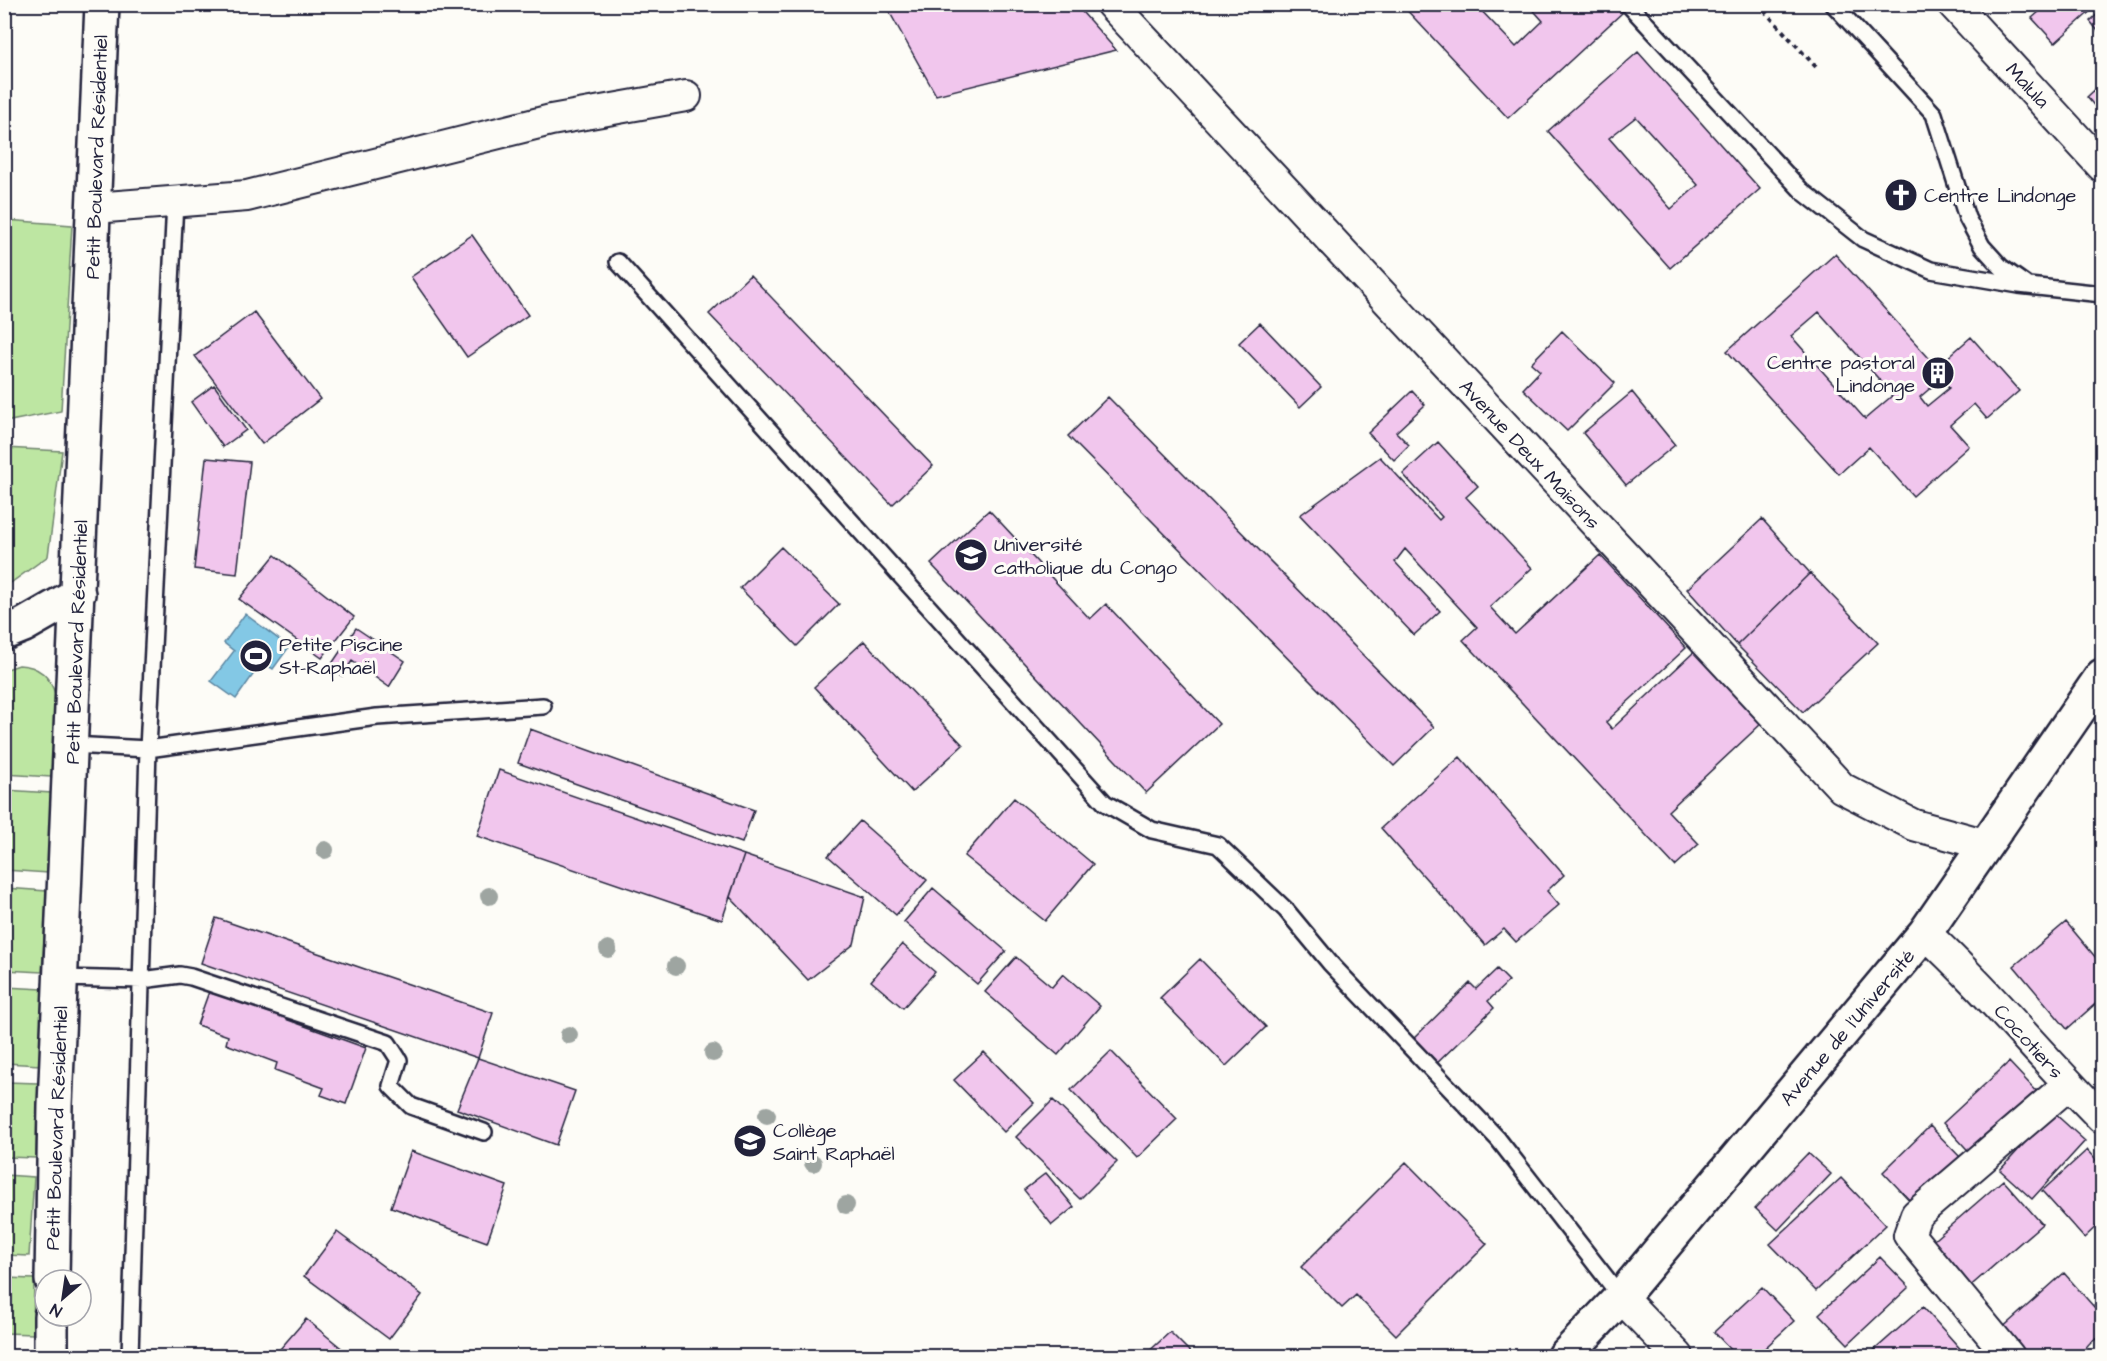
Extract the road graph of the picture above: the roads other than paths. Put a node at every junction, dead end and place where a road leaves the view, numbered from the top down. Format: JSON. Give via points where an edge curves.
{"nodes":[{"id":1,"x":102,"y":4,"type":"edge"},
{"id":2,"x":1111,"y":4,"type":"edge"},
{"id":3,"x":1628,"y":4,"type":"edge"},
{"id":4,"x":1833,"y":4,"type":"edge"},
{"id":5,"x":1953,"y":4,"type":"edge"},
{"id":6,"x":686,"y":96,"type":"dead end"},
{"id":7,"x":2103,"y":166,"type":"edge"},
{"id":8,"x":176,"y":202,"type":"junction"},
{"id":9,"x":94,"y":208,"type":"junction"},
{"id":10,"x":618,"y":262,"type":"dead end"},
{"id":11,"x":2029,"y":286,"type":"junction"},
{"id":12,"x":2103,"y":294,"type":"edge"},
{"id":13,"x":78,"y":594,"type":"junction"},
{"id":14,"x":4,"y":633,"type":"edge"},
{"id":15,"x":2103,"y":676,"type":"edge"},
{"id":16,"x":543,"y":706,"type":"dead end"},
{"id":17,"x":71,"y":745,"type":"junction"},
{"id":18,"x":148,"y":749,"type":"junction"},
{"id":19,"x":1987,"y":845,"type":"junction"},
{"id":20,"x":1925,"y":933,"type":"junction"},
{"id":21,"x":61,"y":978,"type":"junction"},
{"id":22,"x":142,"y":980,"type":"junction"},
{"id":23,"x":2068,"y":1084,"type":"junction"},
{"id":24,"x":2103,"y":1118,"type":"edge"},
{"id":25,"x":484,"y":1132,"type":"dead end"},
{"id":26,"x":52,"y":1268,"type":"edge"},
{"id":27,"x":1621,"y":1297,"type":"junction"},
{"id":28,"x":51,"y":1328,"type":"edge"},
{"id":29,"x":51,"y":1356,"type":"edge"},
{"id":30,"x":130,"y":1356,"type":"edge"},
{"id":31,"x":1565,"y":1356,"type":"edge"},
{"id":32,"x":1678,"y":1356,"type":"edge"},
{"id":33,"x":2009,"y":1356,"type":"edge"}],
"edges":[{"from":1,"to":9,"type":"street","name":"Petit Boulevard Résidentiel"},
{"from":2,"to":19,"type":"street","name":"Avenue Deux Maisons","via":[[1842,788],[1914,825]]},
{"from":3,"to":11,"type":"lane","via":[[1802,191],[1863,239],[1931,270]]},
{"from":4,"to":11,"type":"lane","via":[[1934,114],[1967,218],[1977,237],[2001,267]]},
{"from":5,"to":7,"type":"street","name":"Malula"},
{"from":6,"to":8,"type":"street","via":[[551,120],[247,196]]},
{"from":8,"to":9,"type":"street"},
{"from":8,"to":18,"type":"lane"},
{"from":9,"to":13,"type":"street","name":"Petit Boulevard Résidentiel"},
{"from":10,"to":27,"type":"lane","via":[[1105,803],[1152,830],[1218,845],[1286,910],[1330,963],[1498,1139]]},
{"from":11,"to":12,"type":"lane"},
{"from":13,"to":14,"type":"street"},
{"from":13,"to":17,"type":"street","name":"Petit Boulevard Résidentiel"},
{"from":15,"to":19,"type":"street","name":"Avenue de l’Université"},
{"from":16,"to":18,"type":"lane","via":[[377,717]]},
{"from":17,"to":18,"type":"lane"},
{"from":17,"to":21,"type":"street","name":"Petit Boulevard Résidentiel"},
{"from":18,"to":22,"type":"lane"},
{"from":19,"to":20,"type":"street","name":"Avenue de l’Université"},
{"from":20,"to":23,"type":"street","name":"Cocotiers","via":[[1958,963]]},
{"from":20,"to":27,"type":"street","name":"Avenue de l’Université"},
{"from":21,"to":22,"type":"lane"},
{"from":21,"to":26,"type":"street","name":"Petit Boulevard Résidentiel"},
{"from":22,"to":25,"type":"lane","via":[[191,976],[387,1043],[399,1060],[391,1086],[411,1106]]},
{"from":22,"to":30,"type":"lane"},
{"from":23,"to":24,"type":"street","name":"Cocotiers"},
{"from":23,"to":33,"type":"street","via":[[1916,1215],[1909,1235]]},
{"from":27,"to":31,"type":"street","name":"Avenue de l’Université"},
{"from":27,"to":32,"type":"street"},
{"from":28,"to":29,"type":"street"}]}
